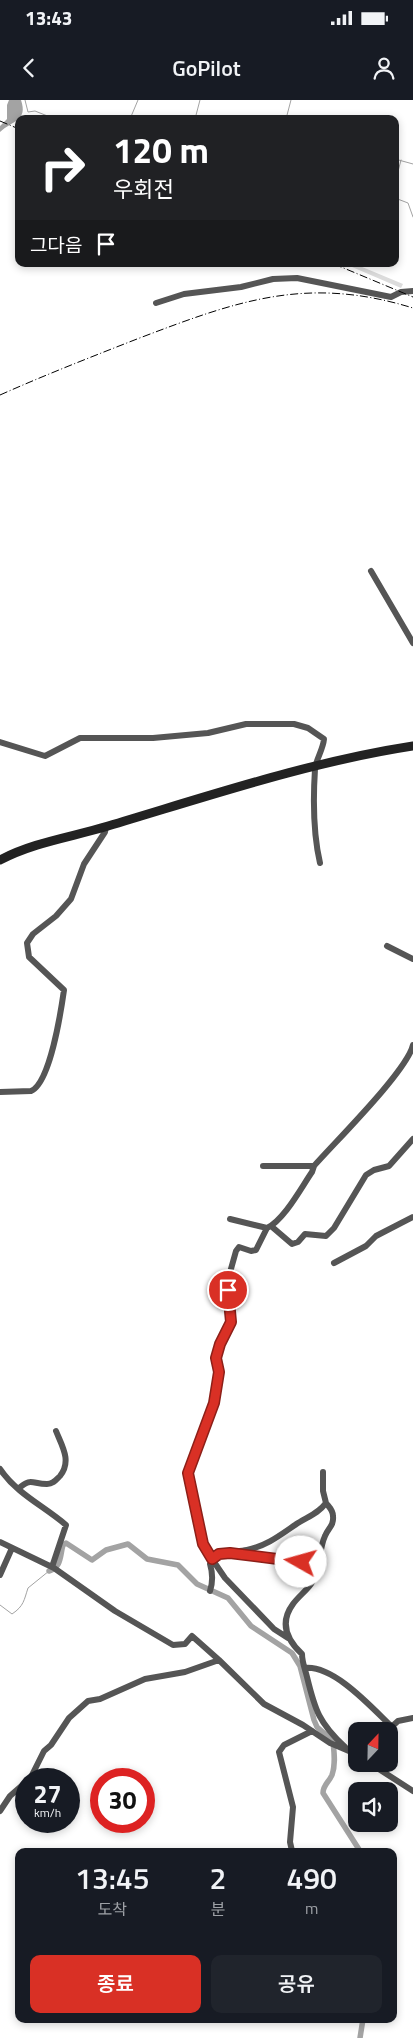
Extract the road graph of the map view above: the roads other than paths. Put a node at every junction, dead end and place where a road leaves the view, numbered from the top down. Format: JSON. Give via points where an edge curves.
{"nodes":[{"id":1,"x":413,"y":291,"type":"edge"},
{"id":2,"x":156,"y":303,"type":"dead end"},
{"id":3,"x":371,"y":571,"type":"dead end"},
{"id":4,"x":413,"y":643,"type":"edge"},
{"id":5,"x":0,"y":742,"type":"edge"},
{"id":6,"x":410,"y":746,"type":"edge"},
{"id":7,"x":413,"y":755,"type":"edge"},
{"id":8,"x":315,"y":767,"type":"junction"},
{"id":9,"x":106,"y":826,"type":"junction"},
{"id":10,"x":0,"y":860,"type":"edge"},
{"id":11,"x":320,"y":864,"type":"dead end"},
{"id":12,"x":387,"y":946,"type":"dead end"},
{"id":13,"x":413,"y":959,"type":"edge"},
{"id":14,"x":413,"y":1048,"type":"edge"},
{"id":15,"x":0,"y":1092,"type":"edge"},
{"id":16,"x":413,"y":1139,"type":"edge"},
{"id":17,"x":263,"y":1166,"type":"dead end"},
{"id":18,"x":314,"y":1166,"type":"junction"},
{"id":19,"x":413,"y":1217,"type":"edge"},
{"id":20,"x":230,"y":1219,"type":"dead end"},
{"id":21,"x":269,"y":1227,"type":"junction"},
{"id":22,"x":334,"y":1262,"type":"dead end"},
{"id":23,"x":56,"y":1431,"type":"dead end"},
{"id":24,"x":0,"y":1469,"type":"edge"},
{"id":25,"x":324,"y":1472,"type":"dead end"},
{"id":26,"x":18,"y":1489,"type":"junction"},
{"id":27,"x":326,"y":1503,"type":"junction"},
{"id":28,"x":0,"y":1542,"type":"edge"},
{"id":29,"x":12,"y":1548,"type":"junction"},
{"id":30,"x":230,"y":1553,"type":"junction"},
{"id":31,"x":212,"y":1559,"type":"junction"},
{"id":32,"x":318,"y":1564,"type":"junction"},
{"id":33,"x":54,"y":1568,"type":"junction"},
{"id":34,"x":0,"y":1575,"type":"edge"},
{"id":35,"x":210,"y":1589,"type":"dead end"},
{"id":36,"x":288,"y":1638,"type":"junction"},
{"id":37,"x":219,"y":1660,"type":"junction"},
{"id":38,"x":305,"y":1668,"type":"junction"},
{"id":39,"x":413,"y":1718,"type":"edge"},
{"id":40,"x":382,"y":1722,"type":"edge"},
{"id":41,"x":398,"y":1722,"type":"edge"},
{"id":42,"x":312,"y":1730,"type":"junction"},
{"id":43,"x":348,"y":1747,"type":"edge"},
{"id":44,"x":348,"y":1750,"type":"edge"},
{"id":45,"x":36,"y":1768,"type":"edge"},
{"id":46,"x":383,"y":1772,"type":"edge"},
{"id":47,"x":413,"y":1791,"type":"edge"},
{"id":48,"x":15,"y":1792,"type":"edge"},
{"id":49,"x":0,"y":1811,"type":"edge"},
{"id":50,"x":291,"y":1848,"type":"edge"}],
"edges":[{"from":1,"to":2,"type":"street","via":[[391,297],[297,278],[273,279],[241,287],[184,294]]},
{"from":3,"to":4,"type":"street"},
{"from":5,"to":8,"type":"street","via":[[45,756],[80,738],[153,738],[208,733],[246,724],[294,724],[308,728],[324,739]]},
{"from":6,"to":7,"type":"street"},
{"from":6,"to":8,"type":"main road"},
{"from":8,"to":9,"type":"main road","via":[[213,793]]},
{"from":8,"to":11,"type":"street","via":[[314,838]]},
{"from":9,"to":10,"type":"main road","via":[[30,847]]},
{"from":9,"to":15,"type":"street","via":[[84,864],[71,899],[27,943],[29,957],[64,990],[43,1080],[31,1091]]},
{"from":12,"to":13,"type":"street"},
{"from":14,"to":18,"type":"street","via":[[376,1098]]},
{"from":16,"to":21,"type":"street","via":[[389,1166],[366,1175],[326,1236],[305,1234],[292,1244]]},
{"from":17,"to":18,"type":"street"},
{"from":18,"to":21,"type":"street","via":[[284,1213]]},
{"from":19,"to":22,"type":"street"},
{"from":20,"to":21,"type":"street"},
{"from":21,"to":31,"type":"street","via":[[256,1250],[240,1247],[232,1261],[228,1290],[231,1322],[216,1358],[219,1372],[211,1416],[188,1473],[203,1544]]},
{"from":23,"to":26,"type":"street","via":[[64,1447],[65,1470],[55,1482],[30,1481]]},
{"from":24,"to":26,"type":"street"},
{"from":25,"to":27,"type":"street"},
{"from":26,"to":33,"type":"street","via":[[66,1525]]},
{"from":27,"to":30,"type":"street","via":[[318,1512],[275,1540]]},
{"from":27,"to":32,"type":"street","via":[[333,1513],[332,1526],[325,1534]]},
{"from":28,"to":29,"type":"street"},
{"from":29,"to":33,"type":"street"},
{"from":29,"to":34,"type":"street"},
{"from":30,"to":31,"type":"street","via":[[219,1554]]},
{"from":30,"to":32,"type":"street"},
{"from":31,"to":35,"type":"street"},
{"from":31,"to":36,"type":"street","via":[[225,1578],[274,1629]]},
{"from":32,"to":36,"type":"street","via":[[312,1583],[289,1611],[285,1622]]},
{"from":33,"to":37,"type":"street","via":[[173,1645],[185,1644],[192,1636]]},
{"from":36,"to":38,"type":"street","via":[[302,1654]]},
{"from":37,"to":42,"type":"street","via":[[264,1704]]},
{"from":37,"to":45,"type":"street","via":[[185,1672],[145,1679],[100,1699],[88,1700],[69,1718]]},
{"from":38,"to":40,"type":"street","via":[[315,1667],[340,1681]]},
{"from":38,"to":43,"type":"street","via":[[316,1713],[333,1736]]},
{"from":39,"to":41,"type":"street"},
{"from":42,"to":44,"type":"street"},
{"from":42,"to":50,"type":"street","via":[[284,1745],[279,1752],[293,1807]]},
{"from":46,"to":47,"type":"street"},
{"from":48,"to":49,"type":"street"}]}
